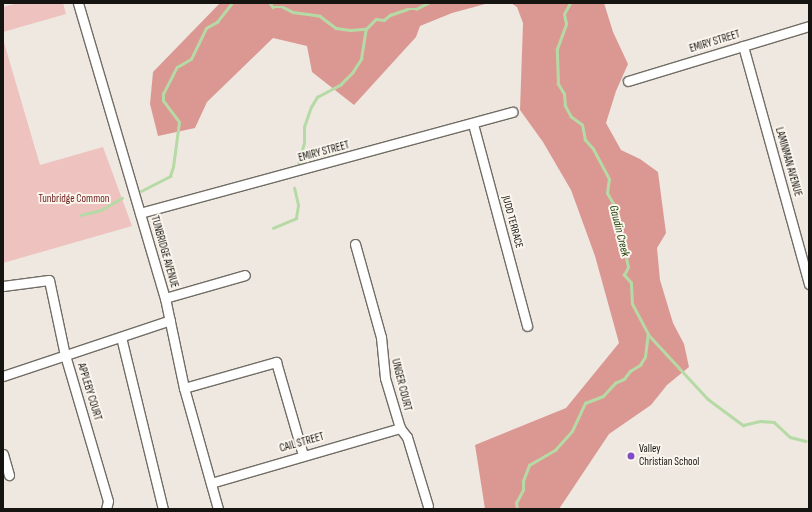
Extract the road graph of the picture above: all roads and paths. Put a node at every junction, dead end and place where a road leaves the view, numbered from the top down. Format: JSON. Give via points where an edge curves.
{"nodes":[{"id":1,"x":78,"y":3,"type":"edge"},
{"id":2,"x":809,"y":26,"type":"edge"},
{"id":3,"x":743,"y":46,"type":"junction"},
{"id":4,"x":628,"y":81,"type":"dead end"},
{"id":5,"x":513,"y":112,"type":"dead end"},
{"id":6,"x":473,"y":124,"type":"junction"},
{"id":7,"x":140,"y":213,"type":"junction"},
{"id":8,"x":355,"y":244,"type":"dead end"},
{"id":9,"x":245,"y":275,"type":"dead end"},
{"id":10,"x":809,"y":284,"type":"edge"},
{"id":11,"x":3,"y":286,"type":"edge"},
{"id":12,"x":165,"y":298,"type":"junction"},
{"id":13,"x":170,"y":320,"type":"junction"},
{"id":14,"x":527,"y":326,"type":"dead end"},
{"id":15,"x":121,"y":337,"type":"junction"},
{"id":16,"x":65,"y":355,"type":"junction"},
{"id":17,"x":3,"y":376,"type":"edge"},
{"id":18,"x":184,"y":388,"type":"junction"},
{"id":19,"x":400,"y":428,"type":"junction"},
{"id":20,"x":3,"y":454,"type":"edge"},
{"id":21,"x":302,"y":456,"type":"junction"},
{"id":22,"x":9,"y":475,"type":"dead end"},
{"id":23,"x":211,"y":483,"type":"junction"},
{"id":24,"x":428,"y":506,"type":"dead end"},
{"id":25,"x":106,"y":509,"type":"edge"},
{"id":26,"x":163,"y":509,"type":"edge"},
{"id":27,"x":218,"y":509,"type":"edge"}],
"edges":[{"from":1,"to":7,"type":"street","name":"TUNBRIDGE AVENUE"},
{"from":2,"to":3,"type":"street","name":"EMIRY STREET"},
{"from":3,"to":4,"type":"street","name":"EMIRY STREET"},
{"from":3,"to":10,"type":"street","name":"LAMINMAN AVENUE"},
{"from":5,"to":6,"type":"street","name":"EMIRY STREET"},
{"from":6,"to":7,"type":"street","name":"EMIRY STREET"},
{"from":6,"to":14,"type":"street","name":"JUDD TERRACE"},
{"from":7,"to":12,"type":"street","name":"TUNBRIDGE AVENUE"},
{"from":8,"to":19,"type":"street","name":"UNGER COURT","via":[[381,337],[385,378]]},
{"from":9,"to":12,"type":"street"},
{"from":11,"to":16,"type":"street","name":"APPLEBY COURT","via":[[49,280]]},
{"from":12,"to":13,"type":"street","name":"TUNBRIDGE AVENUE"},
{"from":13,"to":15,"type":"street"},
{"from":13,"to":18,"type":"street","name":"TUNBRIDGE AVENUE"},
{"from":15,"to":16,"type":"street"},
{"from":15,"to":26,"type":"street"},
{"from":16,"to":17,"type":"street"},
{"from":16,"to":25,"type":"street","name":"APPLEBY COURT","via":[[108,501]]},
{"from":18,"to":21,"type":"street","via":[[276,362]]},
{"from":18,"to":23,"type":"street","name":"TUNBRIDGE AVENUE"},
{"from":19,"to":21,"type":"street","name":"CAIL STREET"},
{"from":19,"to":24,"type":"street","name":"UNGER COURT","via":[[407,437]]},
{"from":20,"to":22,"type":"street"},
{"from":21,"to":23,"type":"street","name":"CAIL STREET"},
{"from":23,"to":27,"type":"street","name":"TUNBRIDGE AVENUE"}]}
